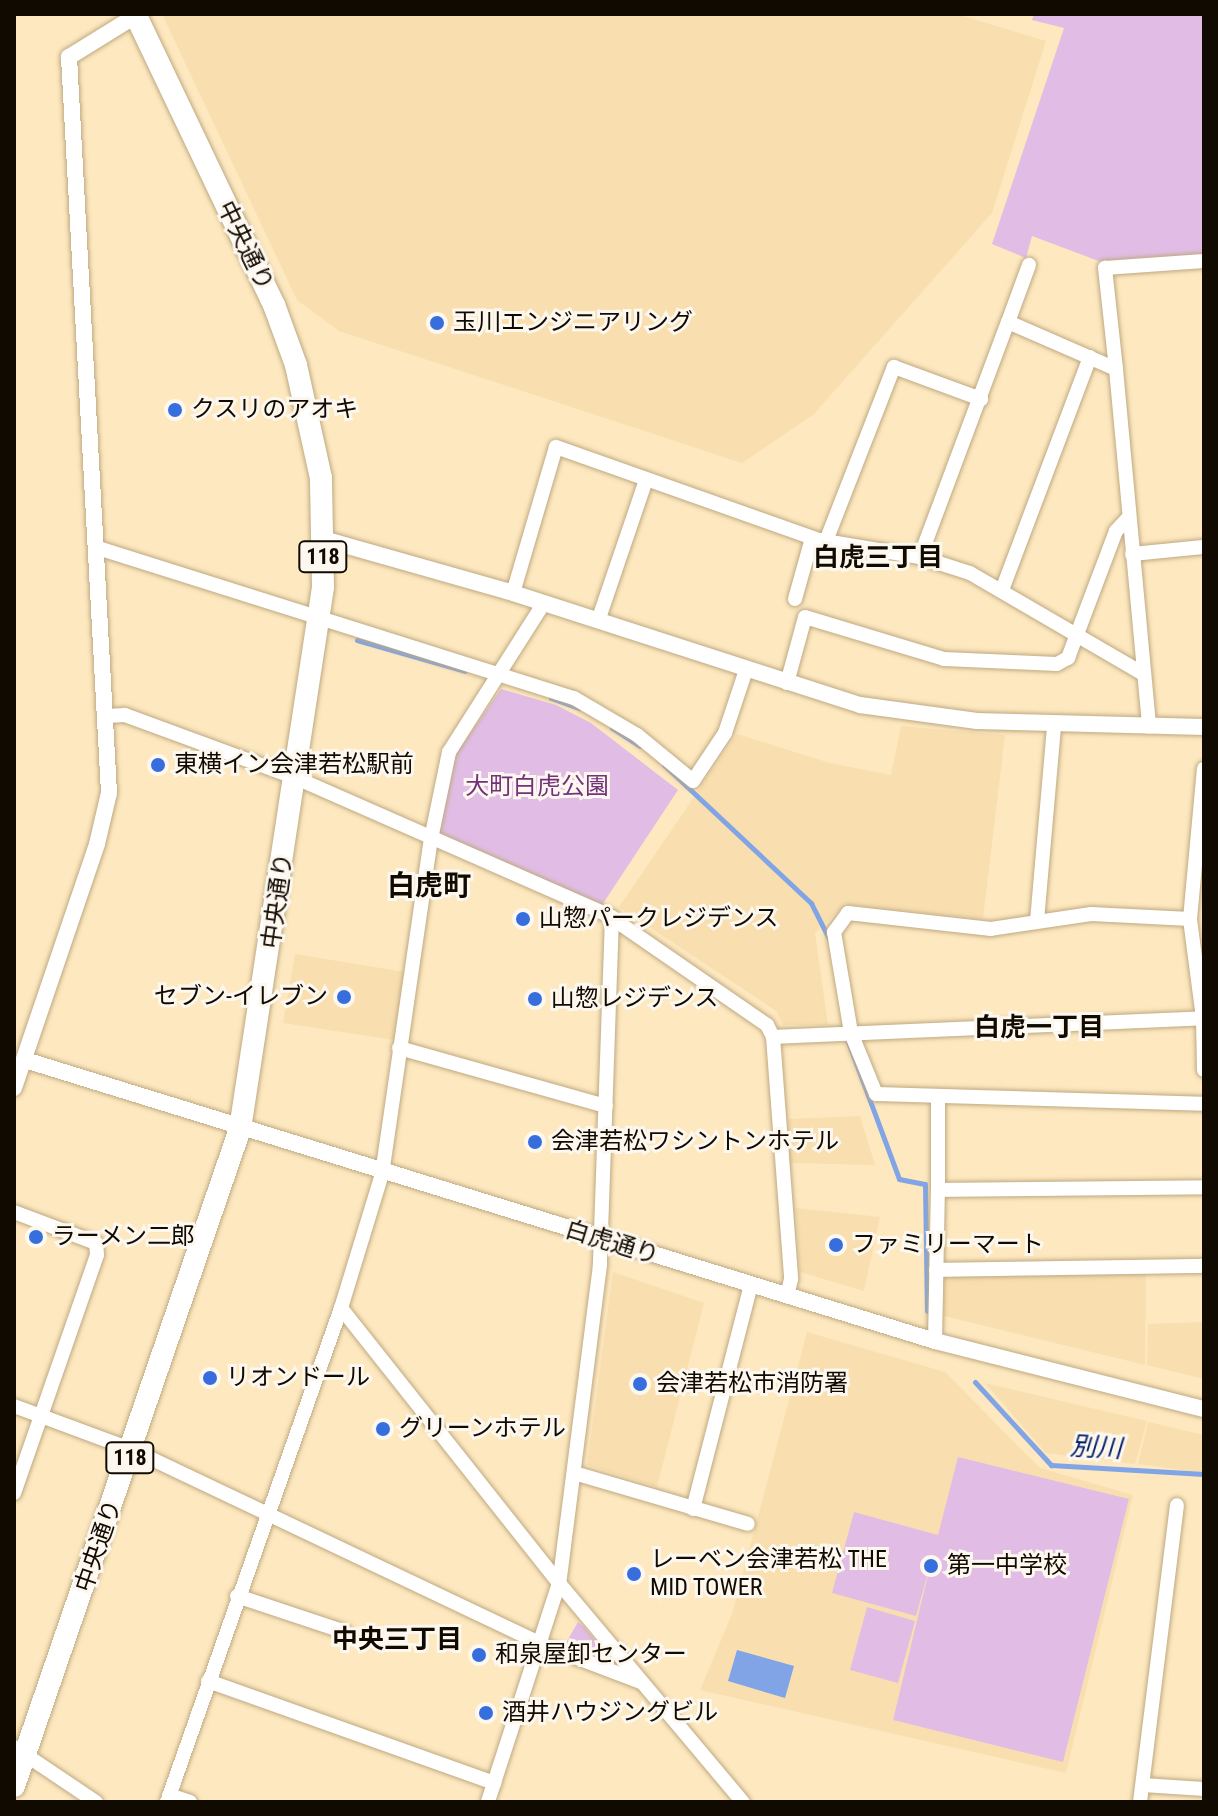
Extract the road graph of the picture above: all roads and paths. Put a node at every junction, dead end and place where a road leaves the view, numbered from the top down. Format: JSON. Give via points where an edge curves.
{"nodes":[{"id":1,"x":135,"y":15,"type":"edge"},
{"id":2,"x":1204,"y":261,"type":"edge"},
{"id":3,"x":1029,"y":265,"type":"dead end"},
{"id":4,"x":1008,"y":322,"type":"junction"},
{"id":5,"x":1090,"y":357,"type":"junction"},
{"id":6,"x":1116,"y":369,"type":"junction"},
{"id":7,"x":981,"y":399,"type":"junction"},
{"id":8,"x":646,"y":480,"type":"junction"},
{"id":9,"x":1129,"y":517,"type":"junction"},
{"id":10,"x":323,"y":539,"type":"junction"},
{"id":11,"x":819,"y":539,"type":"junction"},
{"id":12,"x":1204,"y":547,"type":"edge"},
{"id":13,"x":98,"y":548,"type":"junction"},
{"id":14,"x":1132,"y":554,"type":"junction"},
{"id":15,"x":920,"y":557,"type":"junction"},
{"id":16,"x":1002,"y":590,"type":"junction"},
{"id":17,"x":513,"y":593,"type":"junction"},
{"id":18,"x":795,"y":599,"type":"dead end"},
{"id":19,"x":544,"y":603,"type":"junction"},
{"id":20,"x":318,"y":618,"type":"junction"},
{"id":21,"x":598,"y":621,"type":"junction"},
{"id":22,"x":1075,"y":634,"type":"junction"},
{"id":23,"x":746,"y":670,"type":"junction"},
{"id":24,"x":1142,"y":673,"type":"junction"},
{"id":25,"x":495,"y":679,"type":"junction"},
{"id":26,"x":787,"y":683,"type":"junction"},
{"id":27,"x":107,"y":716,"type":"junction"},
{"id":28,"x":1054,"y":725,"type":"junction"},
{"id":29,"x":1149,"y":726,"type":"junction"},
{"id":30,"x":1204,"y":727,"type":"edge"},
{"id":31,"x":1204,"y":769,"type":"edge"},
{"id":32,"x":296,"y":778,"type":"junction"},
{"id":33,"x":431,"y":839,"type":"junction"},
{"id":34,"x":612,"y":917,"type":"junction"},
{"id":35,"x":1190,"y":919,"type":"junction"},
{"id":36,"x":1037,"y":921,"type":"junction"},
{"id":37,"x":1203,"y":1018,"type":"edge"},
{"id":38,"x":844,"y":1034,"type":"junction"},
{"id":39,"x":773,"y":1037,"type":"junction"},
{"id":40,"x":399,"y":1048,"type":"junction"},
{"id":41,"x":25,"y":1060,"type":"junction"},
{"id":42,"x":1204,"y":1070,"type":"edge"},
{"id":43,"x":14,"y":1088,"type":"edge"},
{"id":44,"x":938,"y":1097,"type":"junction"},
{"id":45,"x":1204,"y":1104,"type":"edge"},
{"id":46,"x":606,"y":1106,"type":"junction"},
{"id":47,"x":240,"y":1129,"type":"junction"},
{"id":48,"x":382,"y":1174,"type":"junction"},
{"id":49,"x":1204,"y":1187,"type":"edge"},
{"id":50,"x":938,"y":1190,"type":"junction"},
{"id":51,"x":14,"y":1212,"type":"edge"},
{"id":52,"x":602,"y":1240,"type":"junction"},
{"id":53,"x":1204,"y":1266,"type":"edge"},
{"id":54,"x":936,"y":1270,"type":"junction"},
{"id":55,"x":751,"y":1285,"type":"junction"},
{"id":56,"x":787,"y":1296,"type":"junction"},
{"id":57,"x":341,"y":1308,"type":"junction"},
{"id":58,"x":935,"y":1341,"type":"junction"},
{"id":59,"x":14,"y":1406,"type":"edge"},
{"id":60,"x":1204,"y":1409,"type":"edge"},
{"id":61,"x":43,"y":1416,"type":"junction"},
{"id":62,"x":133,"y":1450,"type":"junction"},
{"id":63,"x":574,"y":1473,"type":"junction"},
{"id":64,"x":14,"y":1493,"type":"edge"},
{"id":65,"x":1177,"y":1505,"type":"dead end"},
{"id":66,"x":693,"y":1509,"type":"junction"},
{"id":67,"x":265,"y":1515,"type":"junction"},
{"id":68,"x":748,"y":1524,"type":"dead end"},
{"id":69,"x":559,"y":1583,"type":"junction"},
{"id":70,"x":237,"y":1596,"type":"junction"},
{"id":71,"x":345,"y":1632,"type":"dead end"},
{"id":72,"x":543,"y":1645,"type":"junction"},
{"id":73,"x":208,"y":1681,"type":"junction"},
{"id":74,"x":641,"y":1682,"type":"junction"},
{"id":75,"x":20,"y":1750,"type":"edge"},
{"id":76,"x":494,"y":1783,"type":"junction"},
{"id":77,"x":1143,"y":1785,"type":"junction"},
{"id":78,"x":14,"y":1786,"type":"edge"},
{"id":79,"x":1204,"y":1789,"type":"edge"},
{"id":80,"x":168,"y":1798,"type":"edge"},
{"id":81,"x":96,"y":1802,"type":"edge"},
{"id":82,"x":190,"y":1802,"type":"edge"},
{"id":83,"x":488,"y":1802,"type":"edge"},
{"id":84,"x":743,"y":1802,"type":"edge"},
{"id":85,"x":1140,"y":1802,"type":"edge"}],
"edges":[{"from":1,"to":10,"type":"highway","name":"中央通り","number":"118","via":[[249,252],[296,365],[321,478]]},
{"from":1,"to":13,"type":"street","via":[[69,57]]},
{"from":2,"to":6,"type":"street","via":[[1105,268]]},
{"from":3,"to":4,"type":"street"},
{"from":4,"to":5,"type":"street"},
{"from":4,"to":7,"type":"street"},
{"from":5,"to":6,"type":"street"},
{"from":5,"to":16,"type":"street"},
{"from":6,"to":9,"type":"street"},
{"from":7,"to":11,"type":"street","via":[[894,367]]},
{"from":7,"to":15,"type":"street"},
{"from":8,"to":11,"type":"street"},
{"from":8,"to":17,"type":"street","via":[[556,447]]},
{"from":8,"to":21,"type":"street"},
{"from":9,"to":14,"type":"street"},
{"from":9,"to":22,"type":"street","via":[[1116,531]]},
{"from":10,"to":17,"type":"street"},
{"from":10,"to":20,"type":"highway","name":"中央通り","number":"118"},
{"from":11,"to":15,"type":"street"},
{"from":11,"to":18,"type":"street"},
{"from":12,"to":14,"type":"street"},
{"from":13,"to":20,"type":"street"},
{"from":13,"to":27,"type":"street"},
{"from":14,"to":24,"type":"street"},
{"from":15,"to":16,"type":"street"},
{"from":16,"to":22,"type":"street"},
{"from":17,"to":19,"type":"street"},
{"from":19,"to":21,"type":"street"},
{"from":19,"to":25,"type":"street"},
{"from":20,"to":25,"type":"street"},
{"from":20,"to":32,"type":"highway","name":"中央通り","number":"118"},
{"from":21,"to":23,"type":"street"},
{"from":22,"to":24,"type":"street"},
{"from":22,"to":26,"type":"street","via":[[1068,658],[1057,664],[981,664],[944,659],[805,617]]},
{"from":23,"to":25,"type":"street","via":[[725,733],[693,781],[593,707]]},
{"from":23,"to":26,"type":"street"},
{"from":24,"to":29,"type":"street"},
{"from":25,"to":33,"type":"street","via":[[449,752]]},
{"from":26,"to":28,"type":"street","via":[[860,705],[924,716]]},
{"from":27,"to":32,"type":"street","via":[[125,715]]},
{"from":27,"to":41,"type":"street","via":[[106,813]]},
{"from":28,"to":29,"type":"street"},
{"from":28,"to":36,"type":"street"},
{"from":29,"to":30,"type":"street"},
{"from":31,"to":35,"type":"street"},
{"from":32,"to":33,"type":"street"},
{"from":32,"to":47,"type":"highway","name":"中央通り","number":"118"},
{"from":33,"to":34,"type":"street"},
{"from":33,"to":40,"type":"street"},
{"from":34,"to":39,"type":"street","via":[[737,1002],[767,1025]]},
{"from":34,"to":46,"type":"street"},
{"from":35,"to":36,"type":"street","via":[[1091,914]]},
{"from":35,"to":37,"type":"street"},
{"from":36,"to":38,"type":"street","via":[[991,929],[848,913],[834,932]]},
{"from":37,"to":38,"type":"street"},
{"from":37,"to":42,"type":"street"},
{"from":38,"to":39,"type":"street"},
{"from":38,"to":44,"type":"street","via":[[876,1094]]},
{"from":39,"to":56,"type":"street","via":[[791,1279]]},
{"from":40,"to":46,"type":"street"},
{"from":40,"to":48,"type":"street"},
{"from":41,"to":43,"type":"street"},
{"from":41,"to":47,"type":"street","name":"白虎通り"},
{"from":44,"to":45,"type":"street"},
{"from":44,"to":50,"type":"street"},
{"from":46,"to":52,"type":"street"},
{"from":47,"to":48,"type":"street","name":"白虎通り"},
{"from":47,"to":62,"type":"highway","name":"中央通り","number":"118"},
{"from":48,"to":52,"type":"street","name":"白虎通り"},
{"from":48,"to":57,"type":"street"},
{"from":49,"to":50,"type":"street"},
{"from":50,"to":54,"type":"street"},
{"from":51,"to":61,"type":"street","via":[[96,1243]]},
{"from":52,"to":55,"type":"street","name":"白虎通り"},
{"from":52,"to":63,"type":"street"},
{"from":53,"to":54,"type":"street"},
{"from":54,"to":58,"type":"street"},
{"from":55,"to":56,"type":"street","name":"白虎通り"},
{"from":55,"to":66,"type":"street"},
{"from":56,"to":58,"type":"street","name":"白虎通り"},
{"from":57,"to":67,"type":"street"},
{"from":57,"to":69,"type":"street"},
{"from":58,"to":60,"type":"street","name":"白虎通り"},
{"from":59,"to":61,"type":"street"},
{"from":61,"to":62,"type":"street"},
{"from":61,"to":64,"type":"street"},
{"from":62,"to":67,"type":"street"},
{"from":62,"to":75,"type":"highway","name":"中央通り","number":"118"},
{"from":63,"to":66,"type":"street"},
{"from":63,"to":69,"type":"street"},
{"from":65,"to":77,"type":"street"},
{"from":66,"to":68,"type":"street"},
{"from":67,"to":70,"type":"street"},
{"from":67,"to":72,"type":"street"},
{"from":69,"to":72,"type":"street"},
{"from":69,"to":74,"type":"street"},
{"from":70,"to":71,"type":"street"},
{"from":70,"to":73,"type":"street"},
{"from":72,"to":74,"type":"street"},
{"from":72,"to":76,"type":"street"},
{"from":73,"to":76,"type":"street"},
{"from":73,"to":80,"type":"street"},
{"from":74,"to":84,"type":"street"},
{"from":75,"to":78,"type":"highway","name":"中央通り","number":"118"},
{"from":75,"to":81,"type":"street"},
{"from":76,"to":83,"type":"street"},
{"from":77,"to":79,"type":"street"},
{"from":77,"to":85,"type":"street"},
{"from":80,"to":82,"type":"street"}]}
